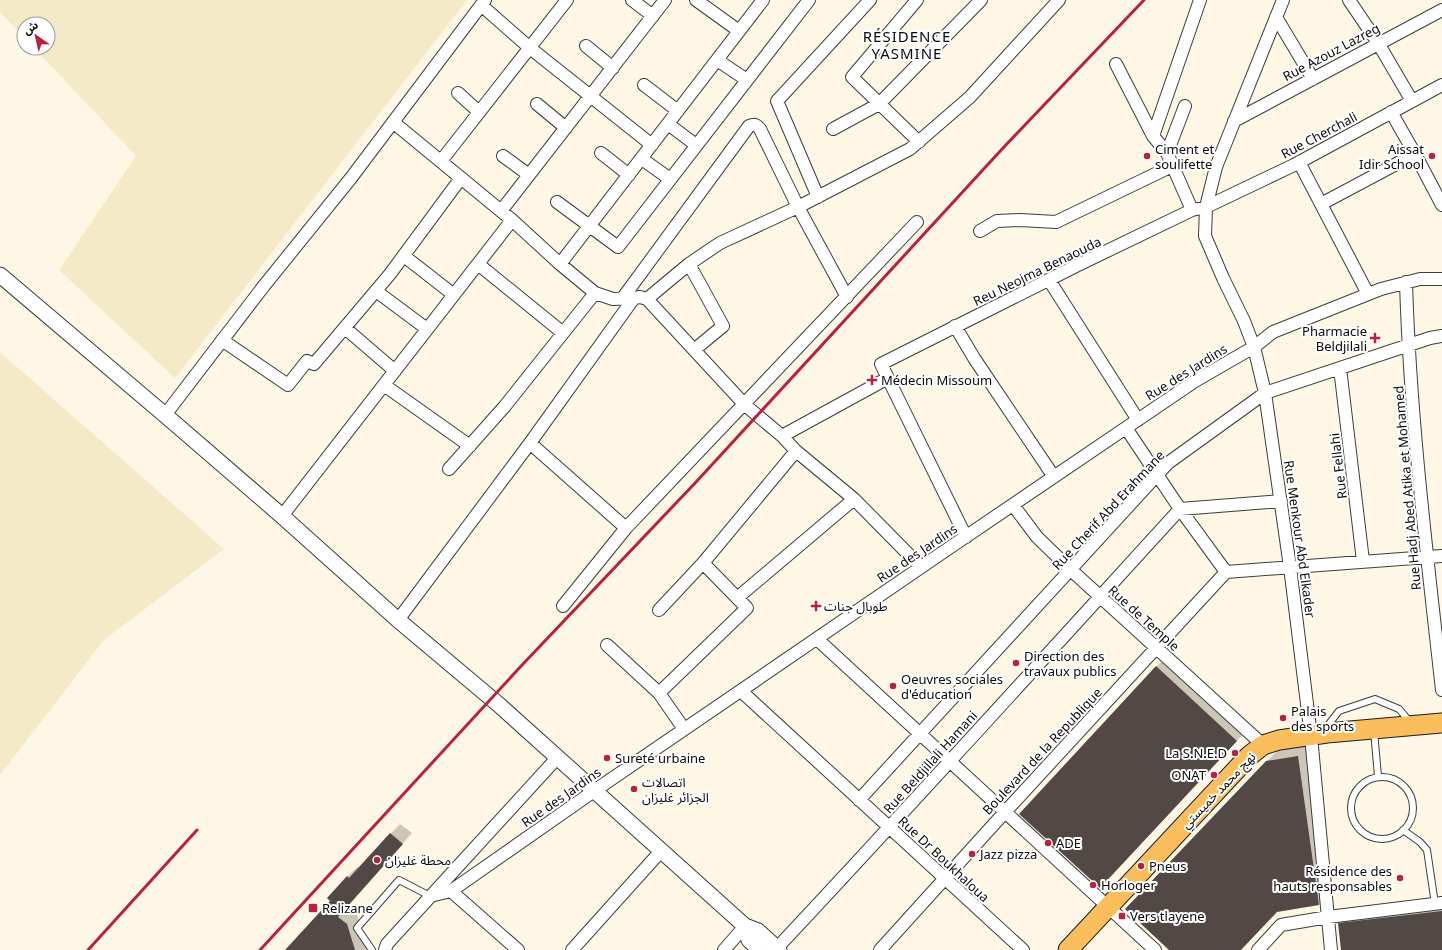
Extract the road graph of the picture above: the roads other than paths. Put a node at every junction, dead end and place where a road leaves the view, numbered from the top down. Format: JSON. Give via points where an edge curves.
{"nodes":[{"id":1,"x":567,"y":0,"type":"edge"},
{"id":2,"x":632,"y":0,"type":"edge"},
{"id":3,"x":665,"y":0,"type":"edge"},
{"id":4,"x":696,"y":0,"type":"edge"},
{"id":5,"x":764,"y":0,"type":"edge"},
{"id":6,"x":810,"y":0,"type":"edge"},
{"id":7,"x":870,"y":0,"type":"edge"},
{"id":8,"x":917,"y":0,"type":"edge"},
{"id":9,"x":981,"y":0,"type":"edge"},
{"id":10,"x":1059,"y":0,"type":"edge"},
{"id":11,"x":1200,"y":0,"type":"edge"},
{"id":12,"x":1349,"y":0,"type":"edge"},
{"id":13,"x":1278,"y":1,"type":"edge"},
{"id":14,"x":483,"y":3,"type":"edge"},
{"id":15,"x":1442,"y":10,"type":"edge"},
{"id":16,"x":653,"y":16,"type":"junction"},
{"id":17,"x":1276,"y":17,"type":"junction"},
{"id":18,"x":739,"y":32,"type":"junction"},
{"id":19,"x":1378,"y":43,"type":"junction"},
{"id":20,"x":586,"y":46,"type":"dead end"},
{"id":21,"x":530,"y":48,"type":"junction"},
{"id":22,"x":717,"y":60,"type":"junction"},
{"id":23,"x":1116,"y":64,"type":"dead end"},
{"id":24,"x":613,"y":68,"type":"junction"},
{"id":25,"x":1312,"y":79,"type":"junction"},
{"id":26,"x":747,"y":80,"type":"junction"},
{"id":27,"x":1442,"y":84,"type":"edge"},
{"id":28,"x":644,"y":85,"type":"dead end"},
{"id":29,"x":458,"y":93,"type":"dead end"},
{"id":30,"x":591,"y":97,"type":"junction"},
{"id":31,"x":1412,"y":101,"type":"junction"},
{"id":32,"x":537,"y":104,"type":"dead end"},
{"id":33,"x":879,"y":104,"type":"junction"},
{"id":34,"x":1184,"y":106,"type":"dead end"},
{"id":35,"x":678,"y":111,"type":"junction"},
{"id":36,"x":479,"y":112,"type":"junction"},
{"id":37,"x":1391,"y":112,"type":"junction"},
{"id":38,"x":1234,"y":120,"type":"junction"},
{"id":39,"x":393,"y":122,"type":"junction"},
{"id":40,"x":668,"y":124,"type":"junction"},
{"id":41,"x":566,"y":128,"type":"junction"},
{"id":42,"x":833,"y":129,"type":"dead end"},
{"id":43,"x":1153,"y":136,"type":"junction"},
{"id":44,"x":919,"y":142,"type":"junction"},
{"id":45,"x":652,"y":145,"type":"junction"},
{"id":46,"x":696,"y":146,"type":"junction"},
{"id":47,"x":601,"y":153,"type":"dead end"},
{"id":48,"x":1167,"y":154,"type":"junction"},
{"id":49,"x":1415,"y":154,"type":"junction"},
{"id":50,"x":503,"y":156,"type":"dead end"},
{"id":51,"x":642,"y":159,"type":"junction"},
{"id":52,"x":441,"y":161,"type":"junction"},
{"id":53,"x":1299,"y":162,"type":"junction"},
{"id":54,"x":1172,"y":166,"type":"junction"},
{"id":55,"x":529,"y":175,"type":"junction"},
{"id":56,"x":629,"y":175,"type":"junction"},
{"id":57,"x":461,"y":178,"type":"junction"},
{"id":58,"x":670,"y":179,"type":"junction"},
{"id":59,"x":818,"y":197,"type":"junction"},
{"id":60,"x":558,"y":202,"type":"dead end"},
{"id":61,"x":1321,"y":204,"type":"junction"},
{"id":62,"x":1442,"y":205,"type":"edge"},
{"id":63,"x":798,"y":207,"type":"junction"},
{"id":64,"x":1206,"y":207,"type":"junction"},
{"id":65,"x":1192,"y":210,"type":"junction"},
{"id":66,"x":501,"y":211,"type":"junction"},
{"id":67,"x":512,"y":220,"type":"junction"},
{"id":68,"x":917,"y":222,"type":"dead end"},
{"id":69,"x":590,"y":227,"type":"junction"},
{"id":70,"x":980,"y":231,"type":"dead end"},
{"id":71,"x":404,"y":256,"type":"junction"},
{"id":72,"x":478,"y":264,"type":"junction"},
{"id":73,"x":560,"y":264,"type":"junction"},
{"id":74,"x":689,"y":264,"type":"junction"},
{"id":75,"x":0,"y":275,"type":"edge"},
{"id":76,"x":1442,"y":279,"type":"edge"},
{"id":77,"x":1049,"y":280,"type":"junction"},
{"id":78,"x":1406,"y":282,"type":"junction"},
{"id":79,"x":376,"y":291,"type":"junction"},
{"id":80,"x":595,"y":293,"type":"junction"},
{"id":81,"x":1368,"y":294,"type":"junction"},
{"id":82,"x":454,"y":295,"type":"junction"},
{"id":83,"x":847,"y":297,"type":"junction"},
{"id":84,"x":628,"y":298,"type":"junction"},
{"id":85,"x":647,"y":299,"type":"junction"},
{"id":86,"x":955,"y":326,"type":"junction"},
{"id":87,"x":345,"y":328,"type":"junction"},
{"id":88,"x":427,"y":329,"type":"junction"},
{"id":89,"x":562,"y":333,"type":"junction"},
{"id":90,"x":1442,"y":336,"type":"edge"},
{"id":91,"x":222,"y":340,"type":"junction"},
{"id":92,"x":1408,"y":346,"type":"junction"},
{"id":93,"x":1254,"y":347,"type":"junction"},
{"id":94,"x":694,"y":350,"type":"junction"},
{"id":95,"x":1340,"y":368,"type":"junction"},
{"id":96,"x":395,"y":371,"type":"junction"},
{"id":97,"x":888,"y":378,"type":"junction"},
{"id":98,"x":384,"y":385,"type":"junction"},
{"id":99,"x":1265,"y":393,"type":"junction"},
{"id":100,"x":744,"y":405,"type":"junction"},
{"id":101,"x":165,"y":415,"type":"junction"},
{"id":102,"x":1138,"y":420,"type":"junction"},
{"id":103,"x":1126,"y":428,"type":"junction"},
{"id":104,"x":782,"y":436,"type":"junction"},
{"id":105,"x":530,"y":443,"type":"junction"},
{"id":106,"x":470,"y":446,"type":"junction"},
{"id":107,"x":796,"y":451,"type":"junction"},
{"id":108,"x":449,"y":469,"type":"dead end"},
{"id":109,"x":1158,"y":474,"type":"junction"},
{"id":110,"x":1054,"y":477,"type":"junction"},
{"id":111,"x":854,"y":499,"type":"junction"},
{"id":112,"x":1281,"y":501,"type":"junction"},
{"id":113,"x":1013,"y":505,"type":"junction"},
{"id":114,"x":1180,"y":509,"type":"junction"},
{"id":115,"x":282,"y":516,"type":"junction"},
{"id":116,"x":626,"y":528,"type":"junction"},
{"id":117,"x":966,"y":536,"type":"junction"},
{"id":118,"x":1442,"y":556,"type":"edge"},
{"id":119,"x":1427,"y":557,"type":"junction"},
{"id":120,"x":1363,"y":562,"type":"junction"},
{"id":121,"x":703,"y":563,"type":"junction"},
{"id":122,"x":921,"y":567,"type":"junction"},
{"id":123,"x":1290,"y":567,"type":"junction"},
{"id":124,"x":1071,"y":570,"type":"junction"},
{"id":125,"x":1226,"y":572,"type":"junction"},
{"id":126,"x":1100,"y":597,"type":"junction"},
{"id":127,"x":737,"y":598,"type":"junction"},
{"id":128,"x":563,"y":606,"type":"dead end"},
{"id":129,"x":659,"y":610,"type":"dead end"},
{"id":130,"x":398,"y":620,"type":"junction"},
{"id":131,"x":817,"y":639,"type":"junction"},
{"id":132,"x":607,"y":645,"type":"dead end"},
{"id":133,"x":1155,"y":648,"type":"junction"},
{"id":134,"x":1442,"y":690,"type":"edge"},
{"id":135,"x":740,"y":691,"type":"junction"},
{"id":136,"x":659,"y":693,"type":"junction"},
{"id":137,"x":1442,"y":723,"type":"edge"},
{"id":138,"x":1413,"y":726,"type":"junction"},
{"id":139,"x":684,"y":729,"type":"junction"},
{"id":140,"x":1374,"y":729,"type":"junction"},
{"id":141,"x":920,"y":734,"type":"junction"},
{"id":142,"x":1315,"y":735,"type":"junction"},
{"id":143,"x":1263,"y":745,"type":"junction"},
{"id":144,"x":557,"y":758,"type":"junction"},
{"id":145,"x":950,"y":761,"type":"junction"},
{"id":146,"x":1378,"y":776,"type":"junction"},
{"id":147,"x":594,"y":791,"type":"junction"},
{"id":148,"x":859,"y":800,"type":"junction"},
{"id":149,"x":1005,"y":812,"type":"junction"},
{"id":150,"x":890,"y":828,"type":"junction"},
{"id":151,"x":1403,"y":830,"type":"junction"},
{"id":152,"x":661,"y":851,"type":"junction"},
{"id":153,"x":944,"y":878,"type":"junction"},
{"id":154,"x":451,"y":891,"type":"junction"},
{"id":155,"x":430,"y":896,"type":"junction"},
{"id":156,"x":1438,"y":904,"type":"edge"},
{"id":157,"x":1108,"y":907,"type":"junction"},
{"id":158,"x":1328,"y":917,"type":"junction"},
{"id":159,"x":745,"y":926,"type":"junction"},
{"id":160,"x":778,"y":949,"type":"edge"},
{"id":161,"x":372,"y":950,"type":"edge"},
{"id":162,"x":384,"y":950,"type":"edge"},
{"id":163,"x":518,"y":950,"type":"edge"},
{"id":164,"x":572,"y":950,"type":"edge"},
{"id":165,"x":724,"y":950,"type":"edge"},
{"id":166,"x":760,"y":950,"type":"edge"},
{"id":167,"x":880,"y":950,"type":"edge"},
{"id":168,"x":1023,"y":950,"type":"edge"},
{"id":169,"x":1068,"y":950,"type":"edge"},
{"id":170,"x":1155,"y":950,"type":"edge"},
{"id":171,"x":1258,"y":950,"type":"edge"},
{"id":172,"x":1331,"y":950,"type":"edge"}],
"edges":[{"from":1,"to":21,"type":"street"},
{"from":2,"to":16,"type":"street"},
{"from":3,"to":16,"type":"street"},
{"from":4,"to":18,"type":"street"},
{"from":5,"to":18,"type":"street"},
{"from":6,"to":26,"type":"street"},
{"from":7,"to":59,"type":"street","via":[[777,101]]},
{"from":8,"to":33,"type":"street","via":[[852,77]]},
{"from":9,"to":33,"type":"street"},
{"from":10,"to":44,"type":"street","via":[[970,97]]},
{"from":11,"to":43,"type":"street"},
{"from":12,"to":19,"type":"street"},
{"from":13,"to":17,"type":"street","name":"Rue Menkour Abd Elkader"},
{"from":14,"to":21,"type":"street"},
{"from":14,"to":39,"type":"street"},
{"from":15,"to":19,"type":"street","name":"Rue Azouz Lazreg"},
{"from":16,"to":24,"type":"street"},
{"from":17,"to":25,"type":"street"},
{"from":17,"to":38,"type":"street","name":"Rue Menkour Abd Elkader"},
{"from":18,"to":22,"type":"street"},
{"from":19,"to":25,"type":"street","name":"Rue Azouz Lazreg"},
{"from":19,"to":31,"type":"street"},
{"from":20,"to":24,"type":"street"},
{"from":21,"to":30,"type":"street"},
{"from":21,"to":36,"type":"street"},
{"from":22,"to":26,"type":"street"},
{"from":22,"to":35,"type":"street"},
{"from":23,"to":43,"type":"street"},
{"from":24,"to":30,"type":"street"},
{"from":25,"to":38,"type":"street","name":"Rue Azouz Lazreg"},
{"from":26,"to":46,"type":"street"},
{"from":27,"to":31,"type":"street","name":"Rue Cherchali"},
{"from":28,"to":35,"type":"street"},
{"from":29,"to":36,"type":"street"},
{"from":30,"to":41,"type":"street"},
{"from":30,"to":45,"type":"street"},
{"from":31,"to":37,"type":"street","name":"Rue Cherchali"},
{"from":32,"to":41,"type":"street"},
{"from":33,"to":42,"type":"street"},
{"from":33,"to":44,"type":"street"},
{"from":34,"to":48,"type":"street"},
{"from":35,"to":40,"type":"street"},
{"from":36,"to":52,"type":"street"},
{"from":37,"to":49,"type":"street"},
{"from":37,"to":53,"type":"street","name":"Rue Cherchali"},
{"from":38,"to":64,"type":"street","name":"Rue Menkour Abd Elkader","via":[[1216,167]]},
{"from":39,"to":52,"type":"street"},
{"from":39,"to":91,"type":"street","via":[[352,178]]},
{"from":40,"to":45,"type":"street"},
{"from":40,"to":46,"type":"street"},
{"from":41,"to":55,"type":"street"},
{"from":43,"to":48,"type":"street"},
{"from":44,"to":59,"type":"street"},
{"from":45,"to":51,"type":"street"},
{"from":46,"to":58,"type":"street"},
{"from":47,"to":56,"type":"street"},
{"from":48,"to":54,"type":"street"},
{"from":49,"to":61,"type":"street"},
{"from":49,"to":62,"type":"street"},
{"from":50,"to":55,"type":"street"},
{"from":51,"to":56,"type":"street"},
{"from":51,"to":58,"type":"street"},
{"from":52,"to":57,"type":"street"},
{"from":53,"to":61,"type":"street"},
{"from":53,"to":64,"type":"street","name":"Rue Cherchali"},
{"from":54,"to":65,"type":"street"},
{"from":54,"to":70,"type":"street","via":[[1056,222],[997,222]]},
{"from":55,"to":66,"type":"street"},
{"from":56,"to":69,"type":"street"},
{"from":57,"to":66,"type":"street"},
{"from":57,"to":71,"type":"street"},
{"from":58,"to":69,"type":"street","via":[[618,247]]},
{"from":59,"to":63,"type":"street"},
{"from":60,"to":69,"type":"street"},
{"from":61,"to":81,"type":"street"},
{"from":63,"to":74,"type":"street","via":[[720,243]]},
{"from":63,"to":83,"type":"street"},
{"from":63,"to":84,"type":"street","via":[[760,128],[753,124],[749,126]]},
{"from":64,"to":65,"type":"street","name":"Reu Neojma Benaouda"},
{"from":64,"to":93,"type":"street","name":"Rue Menkour Abd Elkader","via":[[1205,236]]},
{"from":65,"to":77,"type":"street","name":"Reu Neojma Benaouda"},
{"from":66,"to":67,"type":"street"},
{"from":67,"to":72,"type":"street"},
{"from":67,"to":73,"type":"street"},
{"from":68,"to":83,"type":"street"},
{"from":69,"to":73,"type":"street"},
{"from":71,"to":79,"type":"street"},
{"from":71,"to":82,"type":"street"},
{"from":72,"to":82,"type":"street"},
{"from":72,"to":89,"type":"street"},
{"from":73,"to":80,"type":"street"},
{"from":74,"to":85,"type":"street"},
{"from":74,"to":94,"type":"street","via":[[723,326]]},
{"from":75,"to":101,"type":"street"},
{"from":76,"to":78,"type":"street","name":"Rue des Jardins"},
{"from":77,"to":86,"type":"street","name":"Reu Neojma Benaouda"},
{"from":77,"to":102,"type":"street"},
{"from":78,"to":81,"type":"street","name":"Rue des Jardins"},
{"from":78,"to":92,"type":"street","name":"Rue Hadj Abed Atika et Mohamed"},
{"from":79,"to":87,"type":"street"},
{"from":79,"to":88,"type":"street"},
{"from":80,"to":84,"type":"street","via":[[613,299]]},
{"from":80,"to":89,"type":"street"},
{"from":81,"to":93,"type":"street","name":"Rue des Jardins","via":[[1273,332]]},
{"from":82,"to":88,"type":"street"},
{"from":83,"to":100,"type":"street"},
{"from":84,"to":85,"type":"street"},
{"from":84,"to":105,"type":"street"},
{"from":85,"to":94,"type":"street"},
{"from":86,"to":97,"type":"street","name":"Reu Neojma Benaouda","via":[[881,364]]},
{"from":86,"to":110,"type":"street"},
{"from":87,"to":91,"type":"street","via":[[314,364],[307,361],[288,385]]},
{"from":87,"to":96,"type":"street"},
{"from":88,"to":96,"type":"street"},
{"from":89,"to":106,"type":"street"},
{"from":90,"to":92,"type":"street","name":"Rue Cherif Abd Erahmane"},
{"from":91,"to":101,"type":"street"},
{"from":92,"to":95,"type":"street","name":"Rue Cherif Abd Erahmane"},
{"from":92,"to":119,"type":"street","name":"Rue Hadj Abed Atika et Mohamed"},
{"from":93,"to":99,"type":"street","name":"Rue Menkour Abd Elkader"},
{"from":93,"to":102,"type":"street","name":"Rue des Jardins","via":[[1195,381]]},
{"from":94,"to":100,"type":"street"},
{"from":95,"to":99,"type":"street","name":"Rue Cherif Abd Erahmane"},
{"from":95,"to":120,"type":"street","name":"Rue Fellahi"},
{"from":96,"to":98,"type":"street"},
{"from":97,"to":104,"type":"street"},
{"from":97,"to":117,"type":"street"},
{"from":98,"to":106,"type":"street"},
{"from":98,"to":115,"type":"street"},
{"from":99,"to":109,"type":"street","name":"Rue Cherif Abd Erahmane","via":[[1168,463]]},
{"from":99,"to":112,"type":"street","name":"Rue Menkour Abd Elkader"},
{"from":100,"to":104,"type":"street"},
{"from":100,"to":116,"type":"street"},
{"from":101,"to":115,"type":"street"},
{"from":102,"to":103,"type":"street","name":"Rue des Jardins"},
{"from":103,"to":109,"type":"street"},
{"from":103,"to":110,"type":"street","name":"Rue des Jardins"},
{"from":104,"to":107,"type":"street"},
{"from":105,"to":116,"type":"street"},
{"from":105,"to":130,"type":"street"},
{"from":106,"to":108,"type":"street"},
{"from":107,"to":111,"type":"street"},
{"from":107,"to":121,"type":"street"},
{"from":109,"to":114,"type":"street"},
{"from":109,"to":124,"type":"street","name":"Rue Cherif Abd Erahmane"},
{"from":110,"to":113,"type":"street","name":"Rue des Jardins"},
{"from":111,"to":122,"type":"street"},
{"from":111,"to":127,"type":"street"},
{"from":112,"to":114,"type":"street"},
{"from":112,"to":123,"type":"street","name":"Rue Menkour Abd Elkader"},
{"from":113,"to":117,"type":"street","name":"Rue des Jardins"},
{"from":113,"to":124,"type":"street","name":"Rue de Temple","via":[[1037,537]]},
{"from":114,"to":125,"type":"street"},
{"from":114,"to":126,"type":"street","name":"Rue Beldjillali Hamani"},
{"from":115,"to":130,"type":"street"},
{"from":116,"to":128,"type":"street"},
{"from":117,"to":122,"type":"street","name":"Rue des Jardins"},
{"from":118,"to":119,"type":"street"},
{"from":119,"to":120,"type":"street"},
{"from":119,"to":134,"type":"street","name":"Rue Hadj Abed Atika et Mohamed"},
{"from":120,"to":123,"type":"street"},
{"from":121,"to":127,"type":"street"},
{"from":121,"to":129,"type":"street"},
{"from":122,"to":131,"type":"street","name":"Rue des Jardins"},
{"from":123,"to":125,"type":"street"},
{"from":123,"to":142,"type":"street","name":"Rue Menkour Abd Elkader"},
{"from":124,"to":126,"type":"street","name":"Rue de Temple"},
{"from":124,"to":141,"type":"street","name":"Rue Cherif Abd Erahmane"},
{"from":125,"to":133,"type":"street","name":"Boulevard de la Republique"},
{"from":126,"to":133,"type":"street","name":"Rue de Temple"},
{"from":126,"to":145,"type":"street","name":"Rue Beldjillali Hamani"},
{"from":127,"to":136,"type":"street","via":[[747,608]]},
{"from":130,"to":144,"type":"street","via":[[498,704]]},
{"from":131,"to":135,"type":"street","name":"Rue des Jardins"},
{"from":131,"to":141,"type":"street"},
{"from":132,"to":136,"type":"street"},
{"from":133,"to":143,"type":"street","name":"Rue de Temple"},
{"from":133,"to":149,"type":"street","name":"Boulevard de la Republique"},
{"from":135,"to":139,"type":"street","name":"Rue des Jardins"},
{"from":135,"to":148,"type":"street","name":"Rue Dr Boukhaloua"},
{"from":136,"to":139,"type":"street"},
{"from":137,"to":138,"type":"main road","name":"نهج محمد خميستي"},
{"from":138,"to":140,"type":"main road","name":"نهج محمد خميستي"},
{"from":138,"to":142,"type":"lane","via":[[1399,709],[1375,699],[1339,711]]},
{"from":139,"to":147,"type":"street","name":"Rue des Jardins"},
{"from":140,"to":142,"type":"main road","name":"نهج محمد خميستي"},
{"from":140,"to":146,"type":"lane"},
{"from":141,"to":145,"type":"street"},
{"from":141,"to":148,"type":"street","name":"Rue Cherif Abd Erahmane"},
{"from":142,"to":143,"type":"main road","name":"نهج محمد خميستي"},
{"from":142,"to":158,"type":"street","name":"Rue Menkour Abd Elkader"},
{"from":143,"to":157,"type":"main road","name":"نهج محمد خميستي","via":[[1249,756]]},
{"from":144,"to":147,"type":"street"},
{"from":144,"to":155,"type":"street"},
{"from":145,"to":149,"type":"street"},
{"from":145,"to":150,"type":"street","name":"Rue Beldjillali Hamani"},
{"from":146,"to":151,"type":"lane","via":[[1393,778],[1406,786],[1413,800],[1413,815]]},
{"from":146,"to":151,"type":"lane","via":[[1364,782],[1354,793],[1350,808],[1354,823],[1364,834],[1378,839],[1393,837]]},
{"from":147,"to":152,"type":"street"},
{"from":147,"to":154,"type":"street","name":"Rue des Jardins"},
{"from":148,"to":150,"type":"street","name":"Rue Dr Boukhaloua"},
{"from":149,"to":153,"type":"street","name":"Boulevard de la Republique"},
{"from":149,"to":157,"type":"street"},
{"from":150,"to":153,"type":"street","name":"Rue Dr Boukhaloua"},
{"from":150,"to":160,"type":"street","name":"Rue Beldjillali Hamani"},
{"from":151,"to":156,"type":"lane","via":[[1427,850]]},
{"from":152,"to":159,"type":"street"},
{"from":152,"to":164,"type":"street"},
{"from":153,"to":167,"type":"street","name":"Boulevard de la Republique"},
{"from":153,"to":168,"type":"street","name":"Rue Dr Boukhaloua"},
{"from":154,"to":155,"type":"street","name":"Rue des Jardins"},
{"from":154,"to":163,"type":"street"},
{"from":155,"to":161,"type":"lane","via":[[400,880],[357,928]]},
{"from":155,"to":162,"type":"street"},
{"from":156,"to":158,"type":"street"},
{"from":157,"to":169,"type":"main road","name":"نهج محمد خميستي"},
{"from":157,"to":170,"type":"street"},
{"from":158,"to":171,"type":"street","via":[[1281,925]]},
{"from":158,"to":172,"type":"street","name":"Rue Menkour Abd Elkader"},
{"from":159,"to":160,"type":"street","via":[[758,931]]},
{"from":159,"to":165,"type":"street"},
{"from":159,"to":166,"type":"street","via":[[750,940]]}]}
